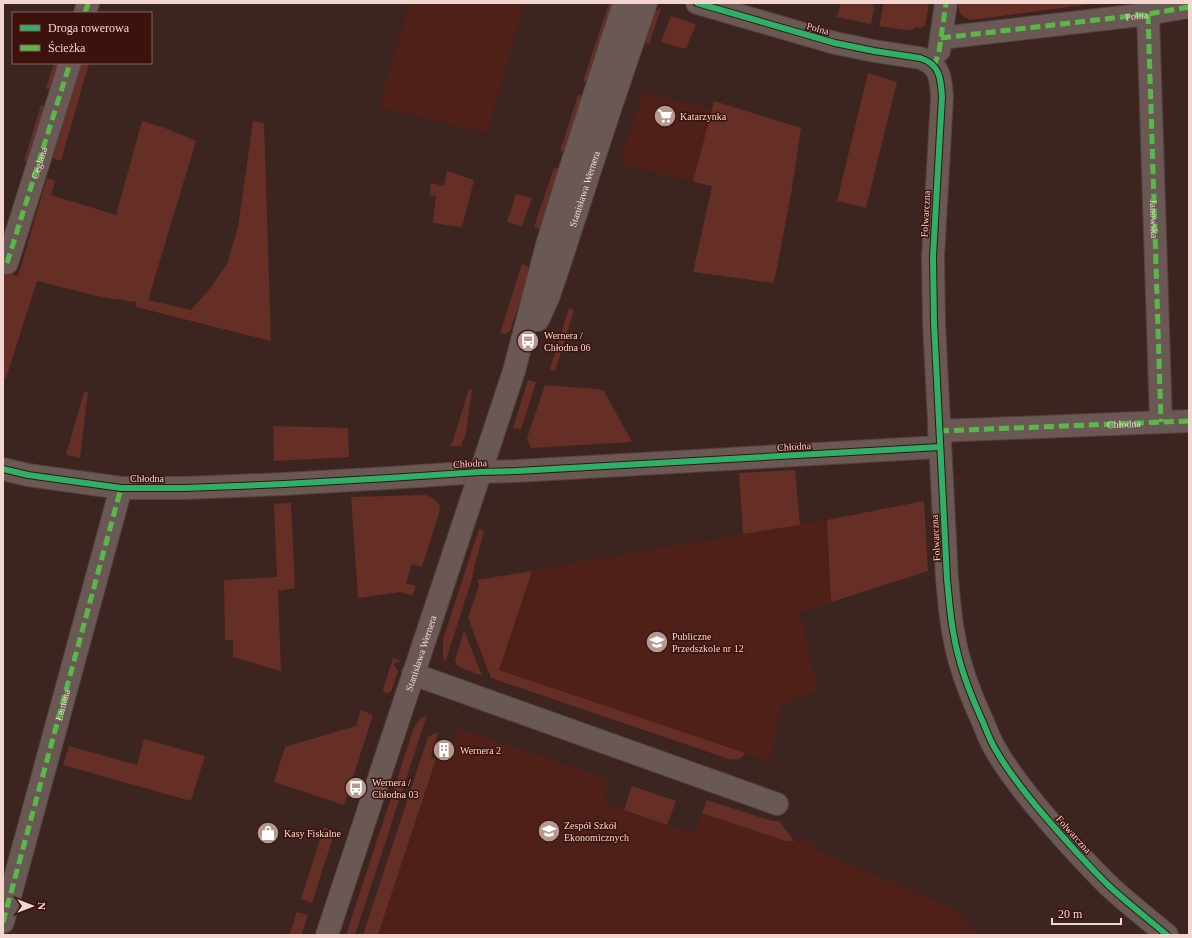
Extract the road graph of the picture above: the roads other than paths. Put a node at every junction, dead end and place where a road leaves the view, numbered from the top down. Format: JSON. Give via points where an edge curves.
{"nodes":[{"id":1,"x":624,"y":3,"type":"edge"},
{"id":2,"x":646,"y":3,"type":"edge"},
{"id":3,"x":697,"y":3,"type":"edge"},
{"id":4,"x":946,"y":3,"type":"edge"},
{"id":5,"x":1189,"y":7,"type":"edge"},
{"id":6,"x":1148,"y":14,"type":"junction"},
{"id":7,"x":941,"y":38,"type":"junction"},
{"id":8,"x":70,"y":64,"type":"edge"},
{"id":9,"x":934,"y":66,"type":"junction"},
{"id":10,"x":7,"y":263,"type":"dead end"},
{"id":11,"x":514,"y":371,"type":"junction"},
{"id":12,"x":1189,"y":421,"type":"edge"},
{"id":13,"x":1162,"y":422,"type":"junction"},
{"id":14,"x":940,"y":439,"type":"junction"},
{"id":15,"x":3,"y":469,"type":"edge"},
{"id":16,"x":480,"y":472,"type":"junction"},
{"id":17,"x":121,"y":488,"type":"junction"},
{"id":18,"x":413,"y":674,"type":"junction"},
{"id":19,"x":777,"y":804,"type":"dead end"},
{"id":20,"x":3,"y":922,"type":"edge"},
{"id":21,"x":327,"y":935,"type":"edge"},
{"id":22,"x":1167,"y":935,"type":"edge"}],
"edges":[{"from":1,"to":11,"type":"street","name":"Stanisława Wernera","via":[[547,245]]},
{"from":2,"to":11,"type":"street","name":"Stanisława Wernera","via":[[556,275]]},
{"from":3,"to":9,"type":"street","name":"Polna","via":[[835,43],[920,58]]},
{"from":4,"to":7,"type":"street"},
{"from":5,"to":6,"type":"street","name":"Polna"},
{"from":6,"to":7,"type":"street","name":"Polna"},
{"from":6,"to":13,"type":"street","name":"Janowska"},
{"from":7,"to":9,"type":"street"},
{"from":8,"to":10,"type":"street","name":"Ceglana"},
{"from":9,"to":14,"type":"street","name":"Folwarczna","via":[[941,82],[942,97],[933,257]]},
{"from":11,"to":16,"type":"street","name":"Stanisława Wernera"},
{"from":12,"to":13,"type":"street","name":"Chłodna"},
{"from":13,"to":14,"type":"street","name":"Chłodna"},
{"from":14,"to":16,"type":"street","name":"Chłodna","via":[[517,472]]},
{"from":14,"to":22,"type":"street","name":"Folwarczna","via":[[947,579],[954,637],[966,682],[996,751],[1014,779],[1071,847],[1108,885]]},
{"from":15,"to":17,"type":"street","name":"Chłodna"},
{"from":16,"to":17,"type":"street","name":"Chłodna","via":[[284,484]]},
{"from":16,"to":18,"type":"street","name":"Stanisława Wernera"},
{"from":17,"to":20,"type":"street","name":"Łamana"},
{"from":18,"to":19,"type":"street"},
{"from":18,"to":21,"type":"street","name":"Stanisława Wernera"}]}
